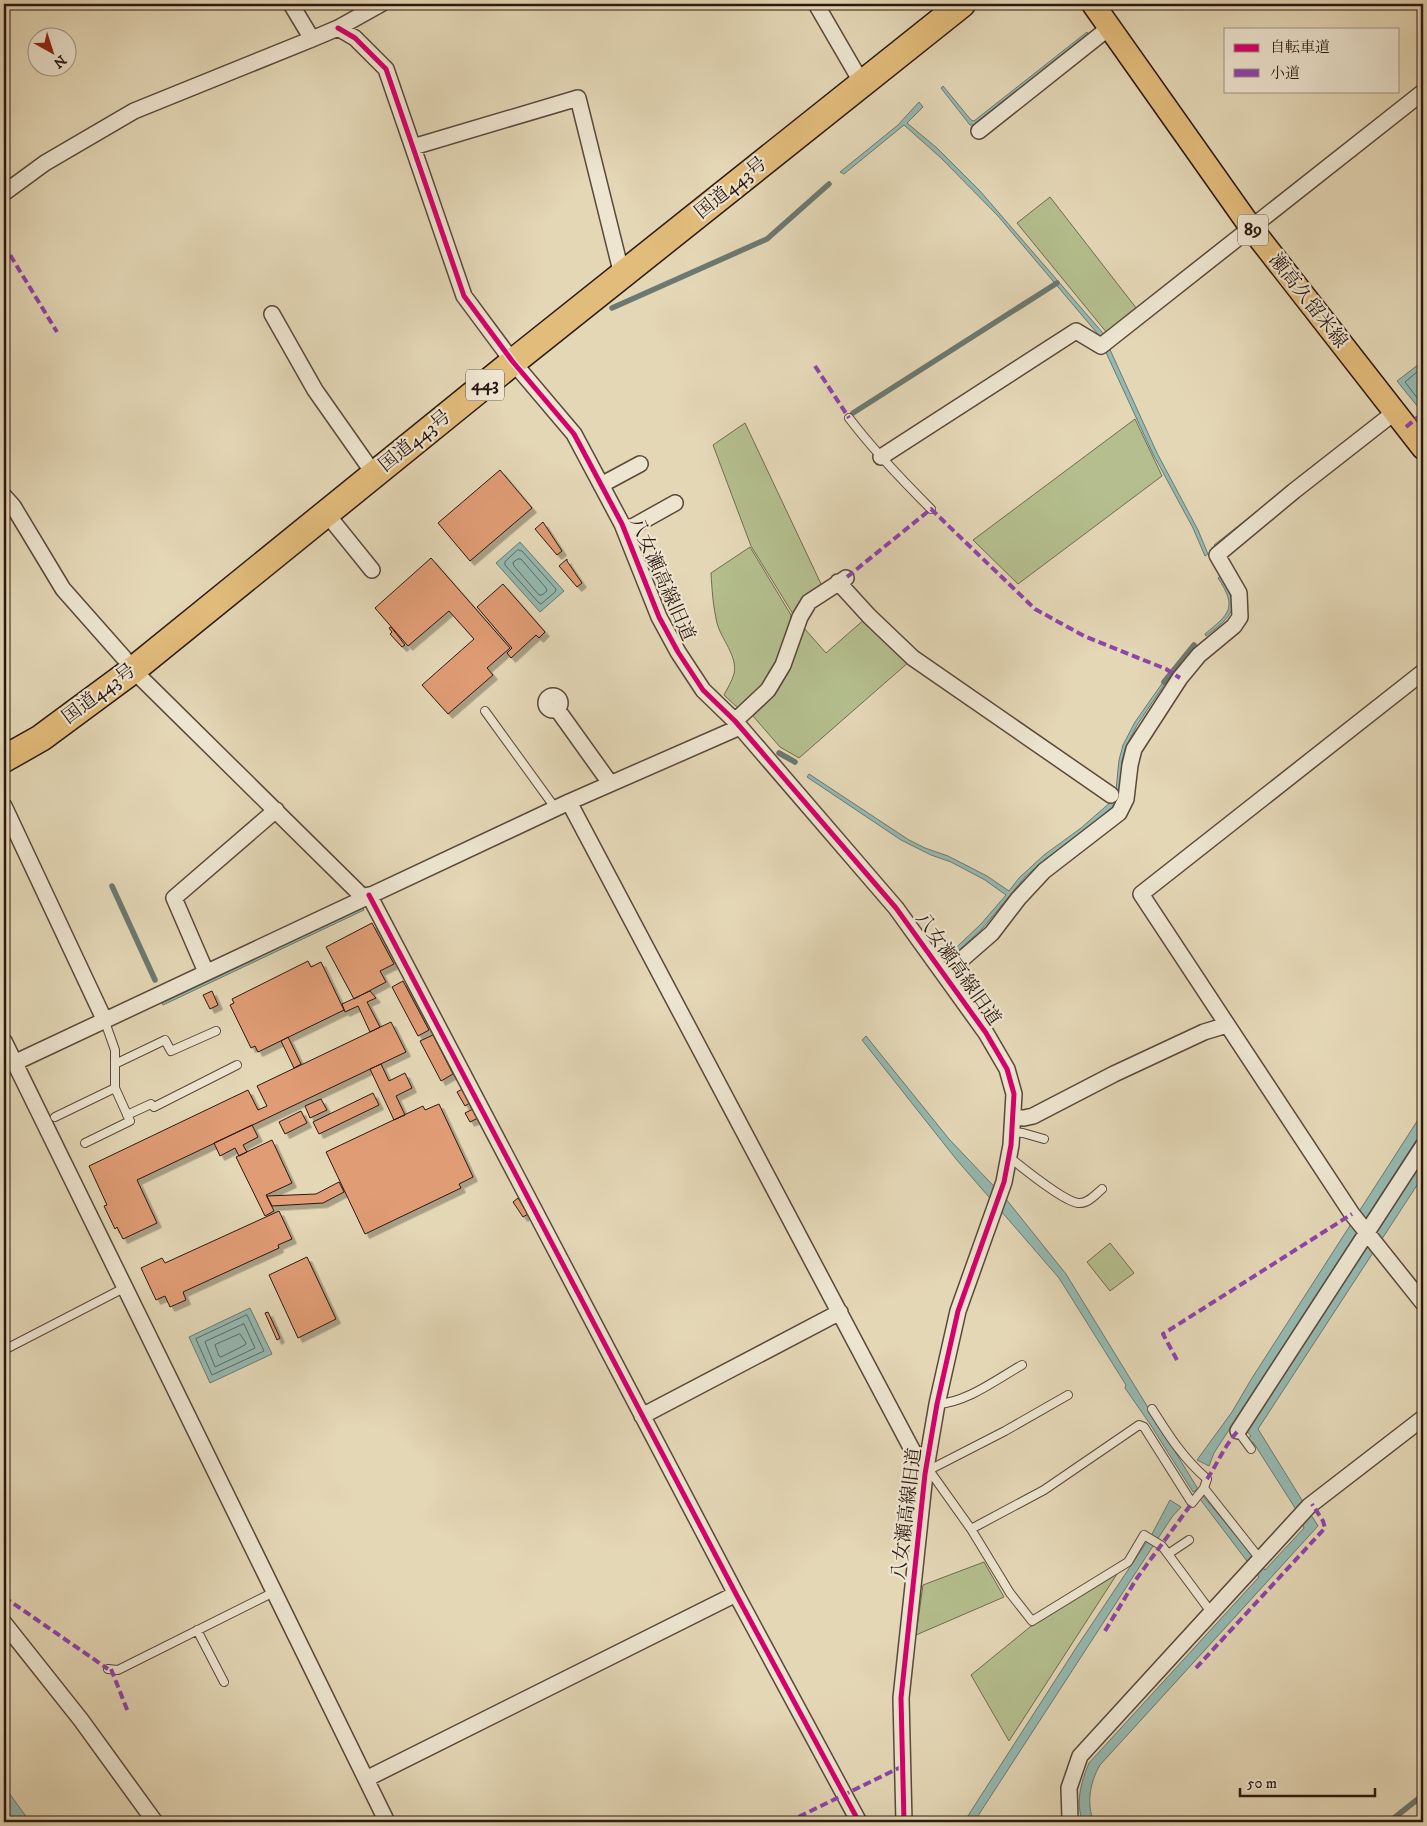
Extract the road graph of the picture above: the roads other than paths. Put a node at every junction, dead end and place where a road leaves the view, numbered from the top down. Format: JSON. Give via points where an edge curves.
{"nodes":[{"id":1,"x":291,"y":4,"type":"edge"},
{"id":2,"x":381,"y":4,"type":"edge"},
{"id":3,"x":816,"y":4,"type":"edge"},
{"id":4,"x":962,"y":4,"type":"edge"},
{"id":5,"x":1093,"y":4,"type":"edge"},
{"id":6,"x":1110,"y":27,"type":"junction"},
{"id":7,"x":338,"y":28,"type":"junction"},
{"id":8,"x":312,"y":39,"type":"junction"},
{"id":9,"x":863,"y":85,"type":"junction"},
{"id":10,"x":1423,"y":92,"type":"edge"},
{"id":11,"x":979,"y":132,"type":"dead end"},
{"id":12,"x":413,"y":146,"type":"junction"},
{"id":13,"x":4,"y":193,"type":"edge"},
{"id":14,"x":1252,"y":228,"type":"junction"},
{"id":15,"x":622,"y":275,"type":"junction"},
{"id":16,"x":272,"y":314,"type":"dead end"},
{"id":17,"x":514,"y":362,"type":"junction"},
{"id":18,"x":1395,"y":412,"type":"junction"},
{"id":19,"x":849,"y":418,"type":"dead end"},
{"id":20,"x":1423,"y":448,"type":"edge"},
{"id":21,"x":881,"y":457,"type":"junction"},
{"id":22,"x":640,"y":464,"type":"dead end"},
{"id":23,"x":374,"y":474,"type":"junction"},
{"id":24,"x":601,"y":485,"type":"junction"},
{"id":25,"x":4,"y":496,"type":"edge"},
{"id":26,"x":675,"y":503,"type":"dead end"},
{"id":27,"x":931,"y":510,"type":"dead end"},
{"id":28,"x":326,"y":513,"type":"junction"},
{"id":29,"x":625,"y":531,"type":"junction"},
{"id":30,"x":372,"y":570,"type":"dead end"},
{"id":31,"x":128,"y":664,"type":"junction"},
{"id":32,"x":1423,"y":672,"type":"edge"},
{"id":33,"x":557,"y":709,"type":"dead end"},
{"id":34,"x":485,"y":711,"type":"dead end"},
{"id":35,"x":737,"y":724,"type":"junction"},
{"id":36,"x":4,"y":759,"type":"edge"},
{"id":37,"x":610,"y":784,"type":"junction"},
{"id":38,"x":1111,"y":795,"type":"dead end"},
{"id":39,"x":563,"y":805,"type":"junction"},
{"id":40,"x":4,"y":806,"type":"edge"},
{"id":41,"x":276,"y":810,"type":"junction"},
{"id":42,"x":366,"y":896,"type":"junction"},
{"id":43,"x":206,"y":972,"type":"junction"},
{"id":44,"x":945,"y":974,"type":"junction"},
{"id":45,"x":104,"y":1019,"type":"junction"},
{"id":46,"x":1227,"y":1025,"type":"junction"},
{"id":47,"x":216,"y":1031,"type":"dead end"},
{"id":48,"x":4,"y":1041,"type":"edge"},
{"id":49,"x":10,"y":1059,"type":"edge"},
{"id":50,"x":115,"y":1064,"type":"junction"},
{"id":51,"x":237,"y":1065,"type":"dead end"},
{"id":52,"x":115,"y":1088,"type":"junction"},
{"id":53,"x":127,"y":1114,"type":"junction"},
{"id":54,"x":55,"y":1117,"type":"dead end"},
{"id":55,"x":1012,"y":1124,"type":"junction"},
{"id":56,"x":1044,"y":1139,"type":"dead end"},
{"id":57,"x":85,"y":1143,"type":"dead end"},
{"id":58,"x":1423,"y":1146,"type":"edge"},
{"id":59,"x":1009,"y":1157,"type":"junction"},
{"id":60,"x":1102,"y":1189,"type":"dead end"},
{"id":61,"x":1367,"y":1233,"type":"junction"},
{"id":62,"x":124,"y":1288,"type":"junction"},
{"id":63,"x":1423,"y":1304,"type":"edge"},
{"id":64,"x":840,"y":1312,"type":"junction"},
{"id":65,"x":4,"y":1350,"type":"edge"},
{"id":66,"x":1022,"y":1365,"type":"dead end"},
{"id":67,"x":1068,"y":1395,"type":"dead end"},
{"id":68,"x":937,"y":1404,"type":"junction"},
{"id":69,"x":1152,"y":1409,"type":"dead end"},
{"id":70,"x":642,"y":1416,"type":"junction"},
{"id":71,"x":1423,"y":1418,"type":"edge"},
{"id":72,"x":1238,"y":1431,"type":"joint"},
{"id":73,"x":1251,"y":1449,"type":"dead end"},
{"id":74,"x":926,"y":1472,"type":"junction"},
{"id":75,"x":1204,"y":1488,"type":"junction"},
{"id":76,"x":971,"y":1529,"type":"junction"},
{"id":77,"x":1189,"y":1540,"type":"dead end"},
{"id":78,"x":1168,"y":1554,"type":"junction"},
{"id":79,"x":1260,"y":1559,"type":"junction"},
{"id":80,"x":274,"y":1592,"type":"junction"},
{"id":81,"x":736,"y":1594,"type":"junction"},
{"id":82,"x":1211,"y":1612,"type":"junction"},
{"id":83,"x":4,"y":1623,"type":"edge"},
{"id":84,"x":197,"y":1630,"type":"junction"},
{"id":85,"x":108,"y":1669,"type":"dead end"},
{"id":86,"x":224,"y":1682,"type":"dead end"},
{"id":87,"x":366,"y":1779,"type":"junction"},
{"id":88,"x":155,"y":1822,"type":"edge"},
{"id":89,"x":387,"y":1822,"type":"edge"},
{"id":90,"x":859,"y":1822,"type":"edge"},
{"id":91,"x":904,"y":1822,"type":"edge"},
{"id":92,"x":1071,"y":1822,"type":"edge"}],
"edges":[{"from":1,"to":8,"type":"street"},
{"from":2,"to":7,"type":"street"},
{"from":3,"to":9,"type":"street"},
{"from":4,"to":9,"type":"highway","name":"国道443号","number":"443"},
{"from":5,"to":6,"type":"main road","name":"瀬高久留米線","number":"89"},
{"from":6,"to":11,"type":"street"},
{"from":6,"to":14,"type":"main road","name":"瀬高久留米線","number":"89"},
{"from":7,"to":8,"type":"street"},
{"from":7,"to":12,"type":"street","name":"八女瀬高線旧道","via":[[355,38],[386,69]]},
{"from":8,"to":13,"type":"street","via":[[134,111],[45,163]]},
{"from":9,"to":15,"type":"highway","name":"国道443号","number":"443"},
{"from":10,"to":14,"type":"street"},
{"from":12,"to":15,"type":"street","via":[[578,98]]},
{"from":12,"to":17,"type":"street","name":"八女瀬高線旧道","via":[[464,296]]},
{"from":14,"to":18,"type":"main road","name":"瀬高久留米線","number":"89"},
{"from":14,"to":21,"type":"street","via":[[1101,346],[1076,331]]},
{"from":15,"to":17,"type":"highway","name":"国道443号","number":"443"},
{"from":16,"to":23,"type":"street","via":[[315,390]]},
{"from":17,"to":23,"type":"highway","name":"国道443号","number":"443"},
{"from":17,"to":24,"type":"street","name":"八女瀬高線旧道","via":[[574,434]]},
{"from":18,"to":20,"type":"main road","name":"瀬高久留米線","number":"89"},
{"from":18,"to":44,"type":"street","via":[[1217,555],[1239,593],[1240,617],[1234,626],[1199,655],[1180,678],[1134,749],[1126,799],[1119,813],[1044,871],[992,933]]},
{"from":19,"to":21,"type":"lane"},
{"from":21,"to":27,"type":"lane"},
{"from":22,"to":24,"type":"street"},
{"from":23,"to":28,"type":"highway","name":"国道443号","number":"443"},
{"from":24,"to":29,"type":"street","name":"八女瀬高線旧道"},
{"from":25,"to":31,"type":"street","via":[[63,589]]},
{"from":26,"to":29,"type":"street"},
{"from":28,"to":30,"type":"street"},
{"from":28,"to":31,"type":"highway","name":"国道443号","number":"443"},
{"from":29,"to":35,"type":"street","name":"八女瀬高線旧道","via":[[659,617],[678,652],[703,690]]},
{"from":31,"to":36,"type":"highway","name":"国道443号","number":"443","via":[[41,738]]},
{"from":31,"to":41,"type":"street"},
{"from":32,"to":46,"type":"street","via":[[1140,894]]},
{"from":33,"to":37,"type":"street"},
{"from":34,"to":39,"type":"lane"},
{"from":35,"to":37,"type":"street"},
{"from":35,"to":38,"type":"street","via":[[768,690],[783,665],[800,617],[809,602],[842,580],[869,616],[913,658]]},
{"from":35,"to":44,"type":"street","name":"八女瀬高線旧道","via":[[896,908]]},
{"from":37,"to":39,"type":"street"},
{"from":39,"to":42,"type":"street"},
{"from":39,"to":64,"type":"street"},
{"from":40,"to":45,"type":"street"},
{"from":41,"to":42,"type":"street"},
{"from":41,"to":43,"type":"street","via":[[174,898]]},
{"from":42,"to":43,"type":"street"},
{"from":42,"to":70,"type":"street"},
{"from":43,"to":45,"type":"street"},
{"from":44,"to":55,"type":"street","name":"八女瀬高線旧道","via":[[1007,1069],[1014,1094]]},
{"from":45,"to":49,"type":"street"},
{"from":45,"to":50,"type":"lane","via":[[115,1050]]},
{"from":46,"to":55,"type":"street","via":[[1204,1032]]},
{"from":46,"to":61,"type":"street"},
{"from":47,"to":50,"type":"lane","via":[[171,1052],[165,1040]]},
{"from":48,"to":49,"type":"street"},
{"from":49,"to":62,"type":"street"},
{"from":50,"to":52,"type":"lane"},
{"from":51,"to":53,"type":"lane","via":[[154,1107],[151,1104]]},
{"from":52,"to":53,"type":"lane"},
{"from":52,"to":54,"type":"lane"},
{"from":53,"to":57,"type":"lane","via":[[130,1121]]},
{"from":55,"to":56,"type":"lane","via":[[1023,1133]]},
{"from":55,"to":59,"type":"street","name":"八女瀬高線旧道"},
{"from":58,"to":61,"type":"street"},
{"from":59,"to":60,"type":"lane","via":[[1062,1196],[1079,1203],[1089,1200]]},
{"from":59,"to":68,"type":"street","name":"八女瀬高線旧道","via":[[1004,1182],[958,1311]]},
{"from":61,"to":63,"type":"street"},
{"from":61,"to":72,"type":"street"},
{"from":62,"to":65,"type":"lane"},
{"from":62,"to":80,"type":"street"},
{"from":64,"to":70,"type":"street"},
{"from":64,"to":74,"type":"street"},
{"from":66,"to":68,"type":"lane","via":[[961,1399]]},
{"from":67,"to":74,"type":"lane"},
{"from":68,"to":74,"type":"street","name":"八女瀬高線旧道"},
{"from":69,"to":75,"type":"lane","via":[[1175,1446],[1207,1479]]},
{"from":70,"to":81,"type":"street"},
{"from":71,"to":79,"type":"street","via":[[1309,1506]]},
{"from":72,"to":73,"type":"lane"},
{"from":74,"to":76,"type":"lane"},
{"from":74,"to":91,"type":"street","name":"八女瀬高線旧道","via":[[901,1698]]},
{"from":75,"to":76,"type":"lane","via":[[1192,1503],[1144,1427],[1139,1425],[1044,1490]]},
{"from":75,"to":79,"type":"lane"},
{"from":76,"to":78,"type":"lane","via":[[1010,1593],[1032,1621],[1128,1562],[1144,1535],[1162,1546]]},
{"from":77,"to":78,"type":"lane"},
{"from":78,"to":82,"type":"lane"},
{"from":79,"to":82,"type":"street"},
{"from":80,"to":84,"type":"lane"},
{"from":80,"to":87,"type":"street"},
{"from":81,"to":87,"type":"street"},
{"from":81,"to":90,"type":"street"},
{"from":82,"to":92,"type":"street","via":[[1080,1756],[1069,1788]]},
{"from":83,"to":88,"type":"street","via":[[81,1720]]},
{"from":84,"to":85,"type":"lane","via":[[118,1670]]},
{"from":84,"to":86,"type":"lane"},
{"from":87,"to":89,"type":"street"}]}
